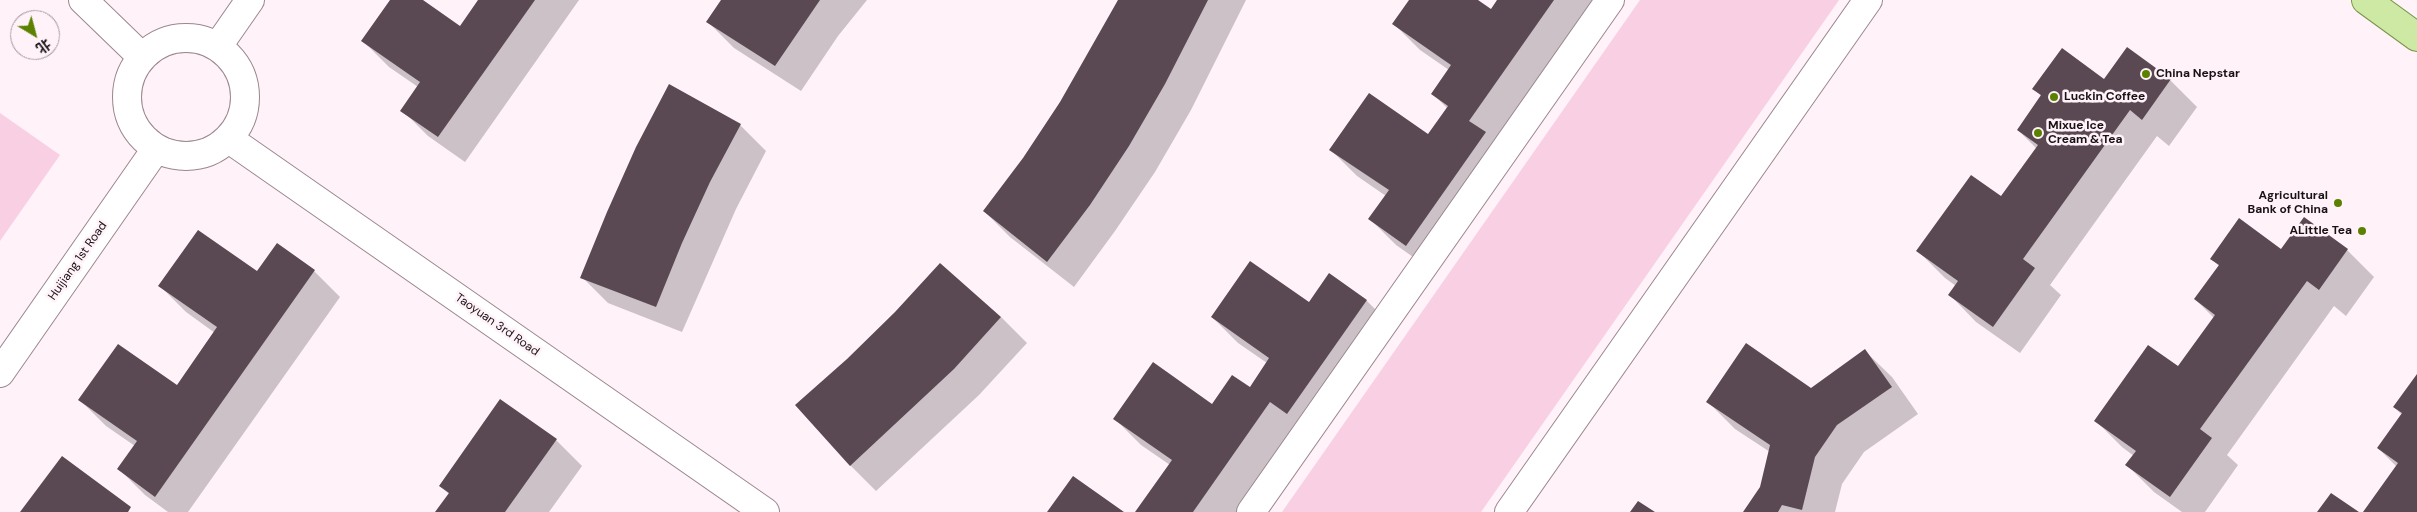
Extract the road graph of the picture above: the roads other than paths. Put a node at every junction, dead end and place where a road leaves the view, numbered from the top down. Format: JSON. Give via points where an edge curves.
{"nodes":[{"id":1,"x":83,"y":0,"type":"edge"},
{"id":2,"x":250,"y":0,"type":"edge"},
{"id":3,"x":1610,"y":0,"type":"edge"},
{"id":4,"x":1868,"y":0,"type":"edge"},
{"id":5,"x":2366,"y":0,"type":"edge"},
{"id":6,"x":2417,"y":37,"type":"edge"},
{"id":7,"x":218,"y":46,"type":"junction"},
{"id":8,"x":142,"y":57,"type":"junction"},
{"id":9,"x":229,"y":139,"type":"junction"},
{"id":10,"x":156,"y":148,"type":"junction"},
{"id":11,"x":0,"y":373,"type":"edge"},
{"id":12,"x":765,"y":512,"type":"edge"},
{"id":13,"x":1251,"y":512,"type":"edge"},
{"id":14,"x":1509,"y":512,"type":"edge"}],
"edges":[{"from":1,"to":8,"type":"street"},
{"from":2,"to":7,"type":"street"},
{"from":3,"to":13,"type":"street"},
{"from":4,"to":14,"type":"street"},
{"from":5,"to":6,"type":"main road"},
{"from":7,"to":8,"type":"street","via":[[202,40],[170,40],[155,46]]},
{"from":7,"to":9,"type":"street","via":[[241,73],[245,90],[245,108]]},
{"from":8,"to":10,"type":"street","via":[[132,72],[127,106],[132,123],[142,138]]},
{"from":9,"to":10,"type":"street","via":[[213,151],[194,157],[174,156]]},
{"from":9,"to":12,"type":"street","name":"Taoyuan 3rd Road"},
{"from":10,"to":11,"type":"street","name":"Huijiang 1st Road"}]}
